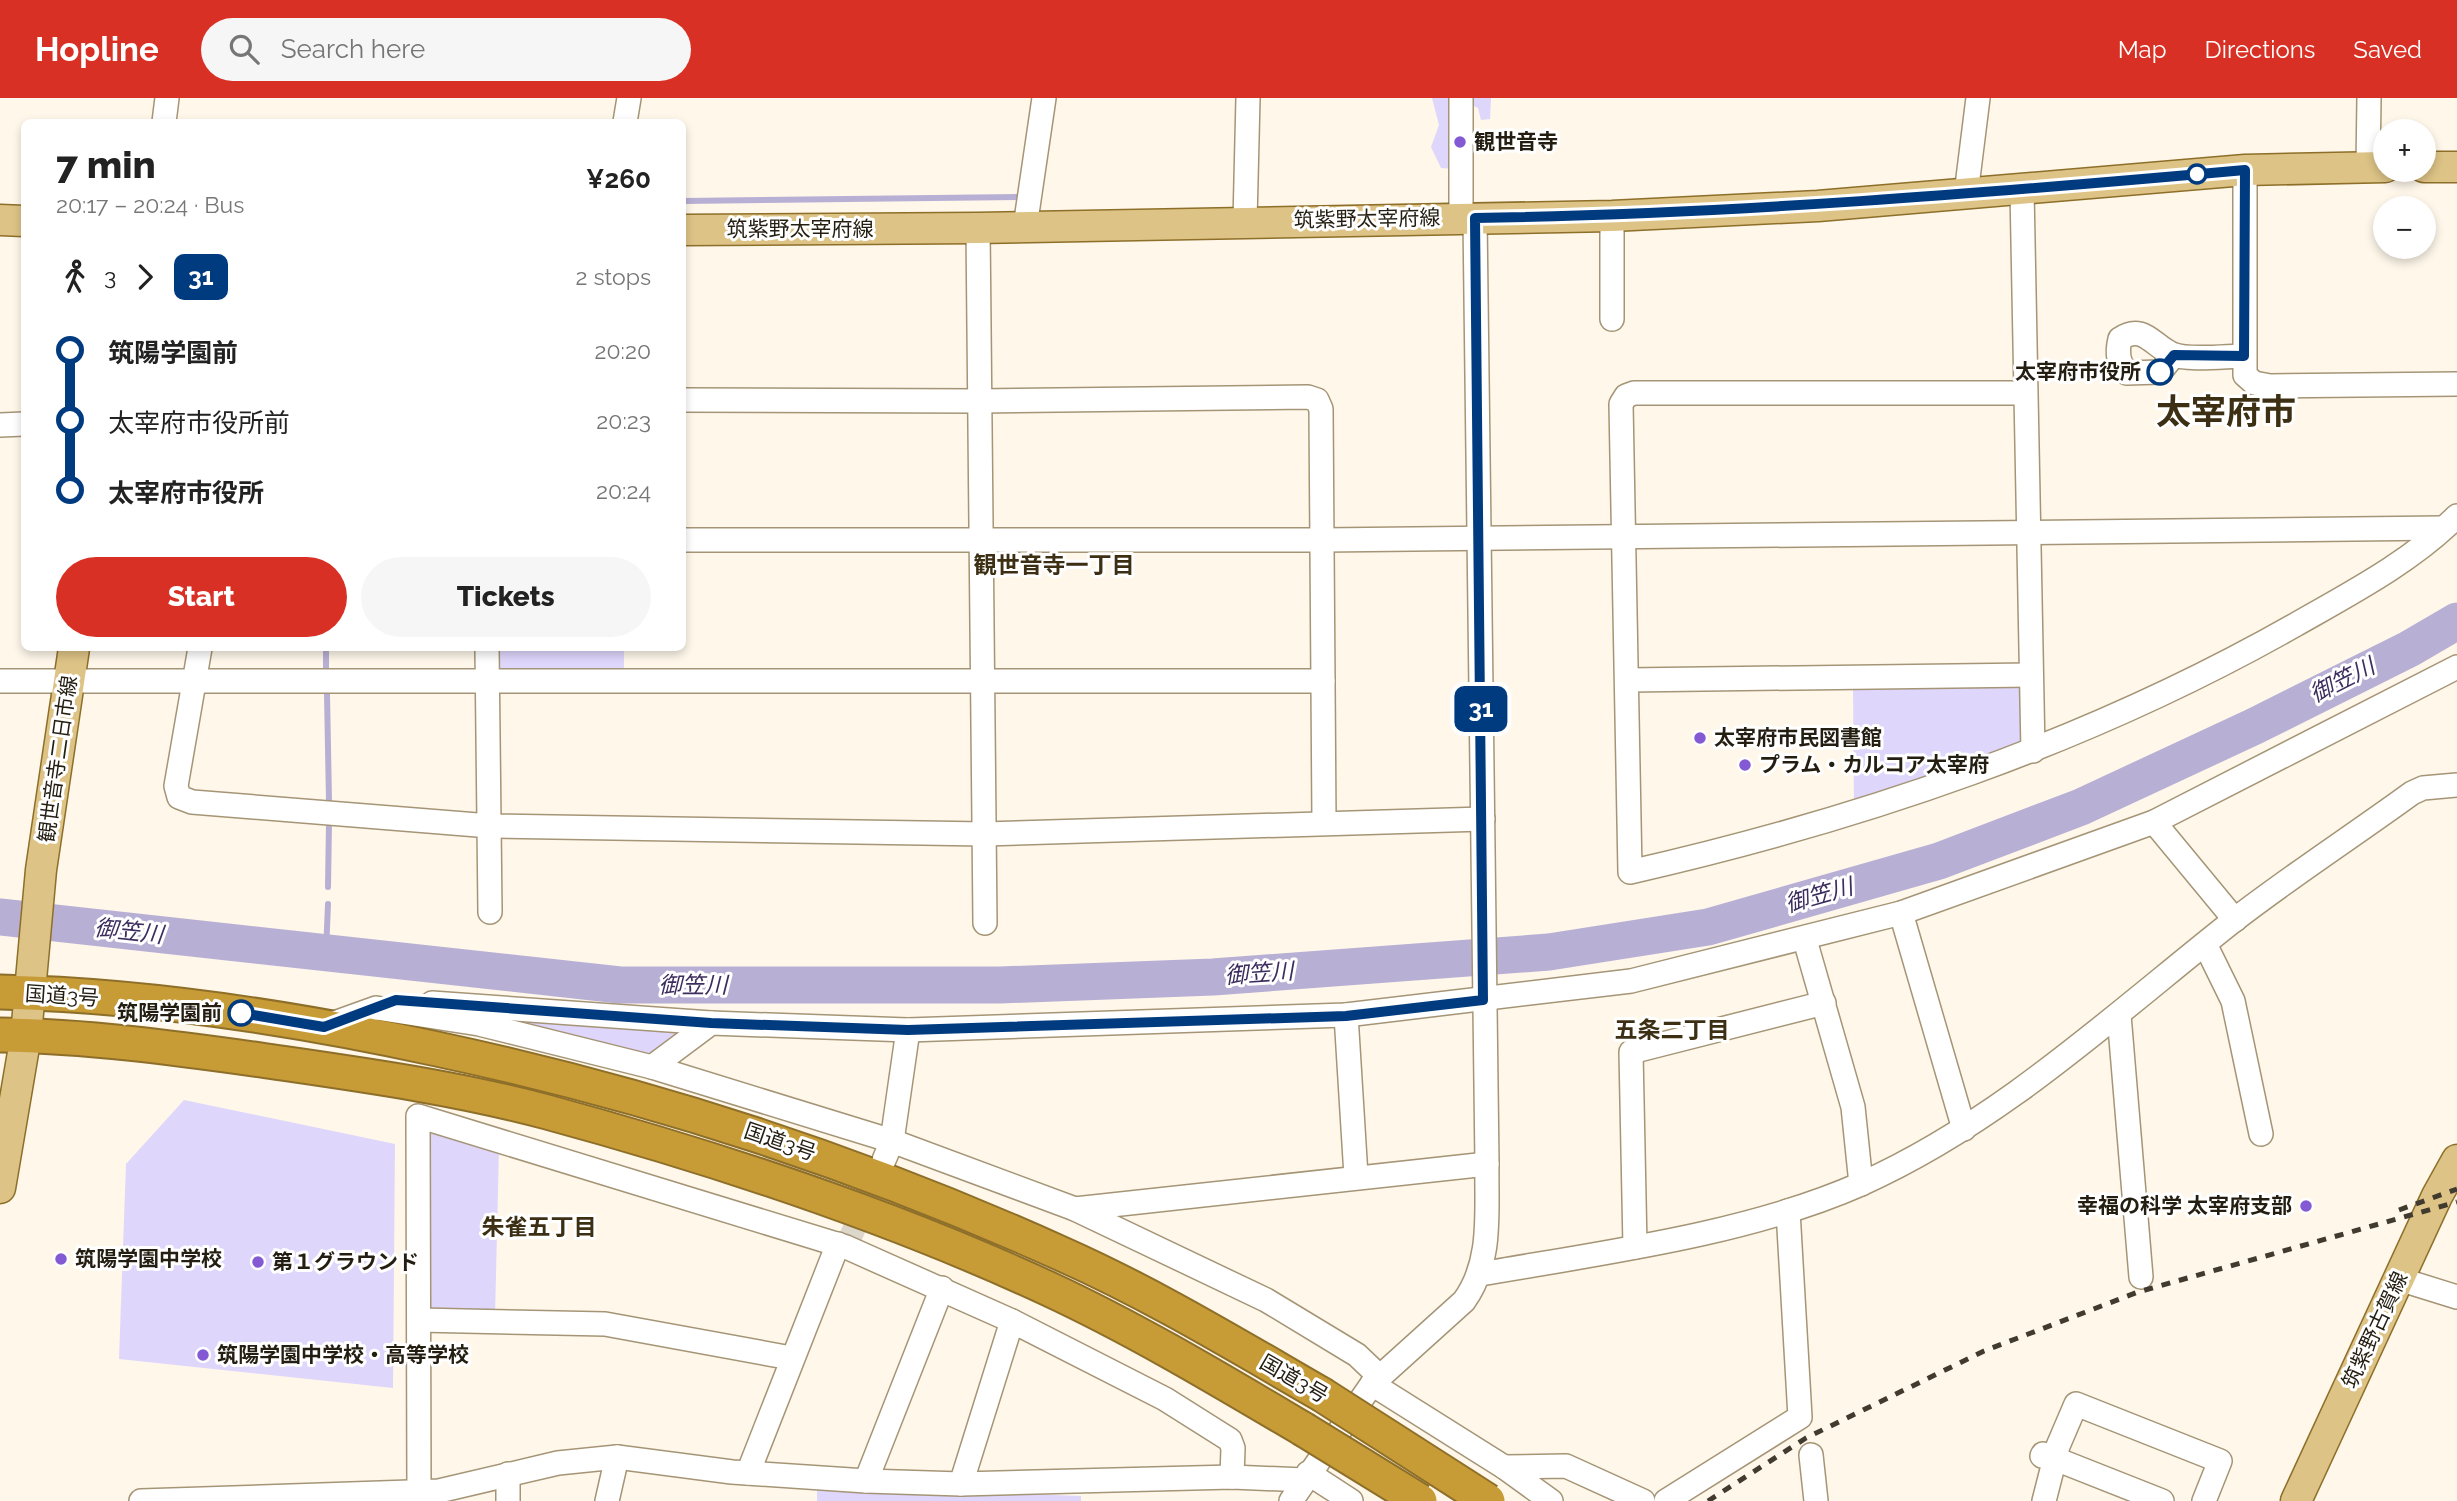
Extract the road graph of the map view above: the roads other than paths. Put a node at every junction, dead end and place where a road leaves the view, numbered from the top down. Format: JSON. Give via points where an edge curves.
{"nodes":[{"id":1,"x":167,"y":98,"type":"edge"},
{"id":2,"x":629,"y":98,"type":"edge"},
{"id":3,"x":1044,"y":98,"type":"edge"},
{"id":4,"x":1248,"y":98,"type":"edge"},
{"id":5,"x":1461,"y":98,"type":"edge"},
{"id":6,"x":1978,"y":98,"type":"edge"},
{"id":7,"x":2369,"y":98,"type":"edge"},
{"id":8,"x":164,"y":119,"type":"edge"},
{"id":9,"x":626,"y":119,"type":"edge"},
{"id":10,"x":2373,"y":137,"type":"edge"},
{"id":11,"x":2373,"y":167,"type":"edge"},
{"id":12,"x":2436,"y":167,"type":"edge"},
{"id":13,"x":2457,"y":167,"type":"edge"},
{"id":14,"x":2245,"y":170,"type":"junction"},
{"id":15,"x":2022,"y":190,"type":"junction"},
{"id":16,"x":1966,"y":194,"type":"junction"},
{"id":17,"x":1612,"y":216,"type":"junction"},
{"id":18,"x":1468,"y":218,"type":"junction"},
{"id":19,"x":0,"y":220,"type":"edge"},
{"id":20,"x":21,"y":221,"type":"edge"},
{"id":21,"x":1245,"y":221,"type":"junction"},
{"id":22,"x":1025,"y":227,"type":"junction"},
{"id":23,"x":978,"y":228,"type":"junction"},
{"id":24,"x":686,"y":230,"type":"edge"},
{"id":25,"x":1612,"y":319,"type":"dead end"},
{"id":26,"x":2174,"y":355,"type":"dead end"},
{"id":27,"x":2244,"y":356,"type":"junction"},
{"id":28,"x":2457,"y":384,"type":"edge"},
{"id":29,"x":2025,"y":393,"type":"junction"},
{"id":30,"x":686,"y":400,"type":"edge"},
{"id":31,"x":980,"y":401,"type":"junction"},
{"id":32,"x":21,"y":424,"type":"edge"},
{"id":33,"x":0,"y":425,"type":"edge"},
{"id":34,"x":2450,"y":522,"type":"edge"},
{"id":35,"x":2029,"y":533,"type":"junction"},
{"id":36,"x":982,"y":538,"type":"junction"},
{"id":37,"x":1478,"y":538,"type":"junction"},
{"id":38,"x":1623,"y":538,"type":"junction"},
{"id":39,"x":686,"y":540,"type":"edge"},
{"id":40,"x":1323,"y":540,"type":"junction"},
{"id":41,"x":74,"y":651,"type":"edge"},
{"id":42,"x":199,"y":651,"type":"edge"},
{"id":43,"x":487,"y":651,"type":"edge"},
{"id":44,"x":2457,"y":667,"type":"edge"},
{"id":45,"x":2031,"y":675,"type":"junction"},
{"id":46,"x":1628,"y":680,"type":"junction"},
{"id":47,"x":0,"y":681,"type":"edge"},
{"id":48,"x":983,"y":681,"type":"junction"},
{"id":49,"x":1323,"y":681,"type":"junction"},
{"id":50,"x":69,"y":682,"type":"junction"},
{"id":51,"x":194,"y":682,"type":"junction"},
{"id":52,"x":487,"y":682,"type":"junction"},
{"id":53,"x":2033,"y":751,"type":"junction"},
{"id":54,"x":2457,"y":785,"type":"edge"},
{"id":55,"x":1483,"y":819,"type":"junction"},
{"id":56,"x":2154,"y":821,"type":"junction"},
{"id":57,"x":1324,"y":822,"type":"junction"},
{"id":58,"x":490,"y":826,"type":"junction"},
{"id":59,"x":985,"y":834,"type":"junction"},
{"id":60,"x":490,"y":912,"type":"dead end"},
{"id":61,"x":1901,"y":913,"type":"junction"},
{"id":62,"x":2235,"y":920,"type":"junction"},
{"id":63,"x":985,"y":923,"type":"dead end"},
{"id":64,"x":1805,"y":940,"type":"junction"},
{"id":65,"x":2205,"y":944,"type":"junction"},
{"id":66,"x":15,"y":992,"type":"edge"},
{"id":67,"x":1483,"y":997,"type":"junction"},
{"id":68,"x":1824,"y":1003,"type":"junction"},
{"id":69,"x":376,"y":1008,"type":"junction"},
{"id":70,"x":2119,"y":1015,"type":"junction"},
{"id":71,"x":1346,"y":1016,"type":"junction"},
{"id":72,"x":711,"y":1023,"type":"junction"},
{"id":73,"x":324,"y":1027,"type":"junction"},
{"id":74,"x":908,"y":1030,"type":"junction"},
{"id":75,"x":13,"y":1035,"type":"edge"},
{"id":76,"x":652,"y":1067,"type":"junction"},
{"id":77,"x":1964,"y":1129,"type":"junction"},
{"id":78,"x":2260,"y":1134,"type":"dead end"},
{"id":79,"x":888,"y":1151,"type":"junction"},
{"id":80,"x":2457,"y":1160,"type":"edge"},
{"id":81,"x":1487,"y":1164,"type":"junction"},
{"id":82,"x":1356,"y":1176,"type":"junction"},
{"id":83,"x":1,"y":1180,"type":"edge"},
{"id":84,"x":1861,"y":1184,"type":"junction"},
{"id":85,"x":1075,"y":1209,"type":"junction"},
{"id":86,"x":1788,"y":1212,"type":"junction"},
{"id":87,"x":845,"y":1242,"type":"junction"},
{"id":88,"x":1634,"y":1247,"type":"junction"},
{"id":89,"x":1480,"y":1274,"type":"junction"},
{"id":90,"x":2141,"y":1277,"type":"dead end"},
{"id":91,"x":2399,"y":1279,"type":"junction"},
{"id":92,"x":942,"y":1288,"type":"junction"},
{"id":93,"x":2457,"y":1297,"type":"edge"},
{"id":94,"x":419,"y":1320,"type":"junction"},
{"id":95,"x":1012,"y":1321,"type":"junction"},
{"id":96,"x":791,"y":1358,"type":"junction"},
{"id":97,"x":1376,"y":1380,"type":"junction"},
{"id":98,"x":1811,"y":1455,"type":"dead end"},
{"id":99,"x":617,"y":1457,"type":"junction"},
{"id":100,"x":2054,"y":1459,"type":"junction"},
{"id":101,"x":1504,"y":1467,"type":"junction"},
{"id":102,"x":508,"y":1474,"type":"junction"},
{"id":103,"x":748,"y":1474,"type":"junction"},
{"id":104,"x":1306,"y":1476,"type":"junction"},
{"id":105,"x":1232,"y":1477,"type":"junction"},
{"id":106,"x":866,"y":1481,"type":"junction"},
{"id":107,"x":961,"y":1484,"type":"junction"},
{"id":108,"x":419,"y":1491,"type":"junction"},
{"id":109,"x":373,"y":1498,"type":"edge"},
{"id":110,"x":154,"y":1501,"type":"edge"},
{"id":111,"x":508,"y":1501,"type":"edge"},
{"id":112,"x":607,"y":1501,"type":"edge"},
{"id":113,"x":1291,"y":1501,"type":"edge"},
{"id":114,"x":1351,"y":1501,"type":"edge"},
{"id":115,"x":1420,"y":1501,"type":"edge"},
{"id":116,"x":1488,"y":1501,"type":"edge"},
{"id":117,"x":1551,"y":1501,"type":"edge"},
{"id":118,"x":1643,"y":1501,"type":"edge"},
{"id":119,"x":1665,"y":1501,"type":"edge"},
{"id":120,"x":1816,"y":1501,"type":"edge"},
{"id":121,"x":2031,"y":1501,"type":"edge"},
{"id":122,"x":2044,"y":1501,"type":"edge"},
{"id":123,"x":2162,"y":1501,"type":"edge"},
{"id":124,"x":2204,"y":1501,"type":"edge"},
{"id":125,"x":2296,"y":1501,"type":"edge"}],
"edges":[{"from":1,"to":8,"type":"street"},
{"from":2,"to":9,"type":"street"},
{"from":3,"to":22,"type":"street"},
{"from":4,"to":21,"type":"street"},
{"from":5,"to":18,"type":"street"},
{"from":6,"to":16,"type":"street"},
{"from":7,"to":10,"type":"street"},
{"from":11,"to":14,"type":"main road","name":"筑紫野太宰府線"},
{"from":12,"to":13,"type":"main road"},
{"from":14,"to":15,"type":"main road","name":"筑紫野太宰府線"},
{"from":14,"to":27,"type":"street"},
{"from":15,"to":16,"type":"main road","name":"筑紫野太宰府線"},
{"from":15,"to":29,"type":"street"},
{"from":16,"to":17,"type":"main road","name":"筑紫野太宰府線"},
{"from":17,"to":18,"type":"main road","name":"筑紫野太宰府線"},
{"from":17,"to":25,"type":"street"},
{"from":18,"to":21,"type":"main road","name":"筑紫野太宰府線"},
{"from":18,"to":37,"type":"street"},
{"from":19,"to":20,"type":"main road"},
{"from":21,"to":22,"type":"main road","name":"筑紫野太宰府線"},
{"from":22,"to":23,"type":"main road","name":"筑紫野太宰府線"},
{"from":23,"to":24,"type":"main road","name":"筑紫野太宰府線"},
{"from":23,"to":31,"type":"street"},
{"from":26,"to":27,"type":"street"},
{"from":27,"to":28,"type":"street","via":[[2245,375],[2254,383],[2270,386]]},
{"from":29,"to":35,"type":"street"},
{"from":29,"to":38,"type":"street","via":[[1634,393],[1621,404]]},
{"from":30,"to":31,"type":"street"},
{"from":31,"to":36,"type":"street"},
{"from":31,"to":40,"type":"street","via":[[1317,400],[1321,409]]},
{"from":32,"to":33,"type":"street"},
{"from":34,"to":35,"type":"street"},
{"from":34,"to":53,"type":"street","via":[[2370,582],[2257,647],[2154,700]]},
{"from":35,"to":38,"type":"street"},
{"from":35,"to":45,"type":"street"},
{"from":36,"to":39,"type":"street"},
{"from":36,"to":40,"type":"street"},
{"from":36,"to":48,"type":"street"},
{"from":37,"to":38,"type":"street"},
{"from":37,"to":40,"type":"street"},
{"from":37,"to":55,"type":"street"},
{"from":38,"to":46,"type":"street"},
{"from":40,"to":49,"type":"street"},
{"from":41,"to":50,"type":"main road","name":"観世音寺二日市線"},
{"from":42,"to":51,"type":"street"},
{"from":43,"to":52,"type":"street"},
{"from":44,"to":56,"type":"street"},
{"from":45,"to":46,"type":"street"},
{"from":45,"to":53,"type":"street"},
{"from":46,"to":53,"type":"street","via":[[1630,872],[1850,816]]},
{"from":47,"to":50,"type":"street"},
{"from":48,"to":49,"type":"street"},
{"from":48,"to":52,"type":"street"},
{"from":48,"to":59,"type":"street"},
{"from":49,"to":57,"type":"street"},
{"from":50,"to":51,"type":"street"},
{"from":50,"to":66,"type":"main road","name":"観世音寺二日市線","via":[[33,951]]},
{"from":51,"to":52,"type":"street"},
{"from":51,"to":58,"type":"street","via":[[176,786],[180,797],[192,802]]},
{"from":52,"to":58,"type":"street"},
{"from":54,"to":62,"type":"street","via":[[2412,793]]},
{"from":55,"to":57,"type":"street"},
{"from":55,"to":67,"type":"street"},
{"from":56,"to":61,"type":"street"},
{"from":56,"to":62,"type":"street"},
{"from":57,"to":59,"type":"street"},
{"from":58,"to":59,"type":"street"},
{"from":58,"to":60,"type":"street"},
{"from":59,"to":63,"type":"street"},
{"from":61,"to":64,"type":"street"},
{"from":61,"to":77,"type":"street"},
{"from":62,"to":65,"type":"street"},
{"from":64,"to":67,"type":"street","via":[[1630,982]]},
{"from":64,"to":68,"type":"street"},
{"from":65,"to":70,"type":"street"},
{"from":65,"to":78,"type":"street","via":[[2233,1001]]},
{"from":66,"to":73,"type":"highway","name":"国道3号","via":[[212,1008]]},
{"from":66,"to":75,"type":"main road"},
{"from":67,"to":71,"type":"street"},
{"from":67,"to":81,"type":"street"},
{"from":68,"to":84,"type":"street","via":[[1853,1107]]},
{"from":68,"to":88,"type":"street","via":[[1631,1052]]},
{"from":69,"to":72,"type":"street","via":[[396,1000]]},
{"from":69,"to":73,"type":"street"},
{"from":69,"to":76,"type":"street","via":[[479,1024]]},
{"from":70,"to":77,"type":"street"},
{"from":70,"to":90,"type":"street"},
{"from":71,"to":74,"type":"street"},
{"from":71,"to":82,"type":"street"},
{"from":72,"to":74,"type":"street"},
{"from":72,"to":76,"type":"street"},
{"from":73,"to":116,"type":"highway","name":"国道3号","bridge":true,"via":[[556,1074],[774,1138],[943,1203],[1065,1255],[1192,1320],[1321,1394]]},
{"from":74,"to":79,"type":"street"},
{"from":75,"to":83,"type":"main road"},
{"from":75,"to":115,"type":"highway","name":"国道3号","bridge":true,"via":[[195,1051],[433,1087],[546,1112],[751,1174],[932,1237],[1051,1290],[1166,1349]]},
{"from":76,"to":79,"type":"street"},
{"from":77,"to":84,"type":"street"},
{"from":79,"to":85,"type":"street"},
{"from":80,"to":91,"type":"main road","name":"筑紫野古賀線"},
{"from":81,"to":82,"type":"street"},
{"from":81,"to":89,"type":"street","via":[[1486,1246]]},
{"from":82,"to":85,"type":"street"},
{"from":84,"to":86,"type":"street"},
{"from":85,"to":97,"type":"street","via":[[1266,1300],[1357,1355]]},
{"from":86,"to":88,"type":"street"},
{"from":86,"to":119,"type":"street","via":[[1800,1418]]},
{"from":87,"to":92,"type":"street"},
{"from":87,"to":94,"type":"street","via":[[418,1116]]},
{"from":87,"to":96,"type":"street"},
{"from":88,"to":89,"type":"street"},
{"from":89,"to":97,"type":"street","via":[[1451,1314]]},
{"from":91,"to":93,"type":"street"},
{"from":91,"to":125,"type":"main road","name":"筑紫野古賀線"},
{"from":92,"to":95,"type":"street"},
{"from":92,"to":106,"type":"street"},
{"from":94,"to":96,"type":"street","via":[[605,1324]]},
{"from":94,"to":108,"type":"street"},
{"from":95,"to":105,"type":"street","via":[[1165,1399],[1230,1440]]},
{"from":95,"to":107,"type":"street"},
{"from":96,"to":103,"type":"street"},
{"from":97,"to":101,"type":"street"},
{"from":97,"to":104,"type":"street"},
{"from":98,"to":120,"type":"street"},
{"from":99,"to":102,"type":"street"},
{"from":99,"to":103,"type":"street"},
{"from":99,"to":112,"type":"street"},
{"from":100,"to":121,"type":"street","via":[[2043,1454],[2031,1485]]},
{"from":100,"to":122,"type":"street"},
{"from":100,"to":123,"type":"street"},
{"from":100,"to":124,"type":"street","via":[[2076,1404],[2220,1461]]},
{"from":101,"to":117,"type":"street"},
{"from":101,"to":118,"type":"street","via":[[1566,1466]]},
{"from":102,"to":108,"type":"street","via":[[439,1491]]},
{"from":102,"to":111,"type":"street"},
{"from":103,"to":106,"type":"street"},
{"from":104,"to":105,"type":"street"},
{"from":104,"to":113,"type":"street"},
{"from":104,"to":114,"type":"street"},
{"from":105,"to":107,"type":"street"},
{"from":106,"to":107,"type":"street"},
{"from":108,"to":109,"type":"street"},
{"from":109,"to":110,"type":"street"}]}
